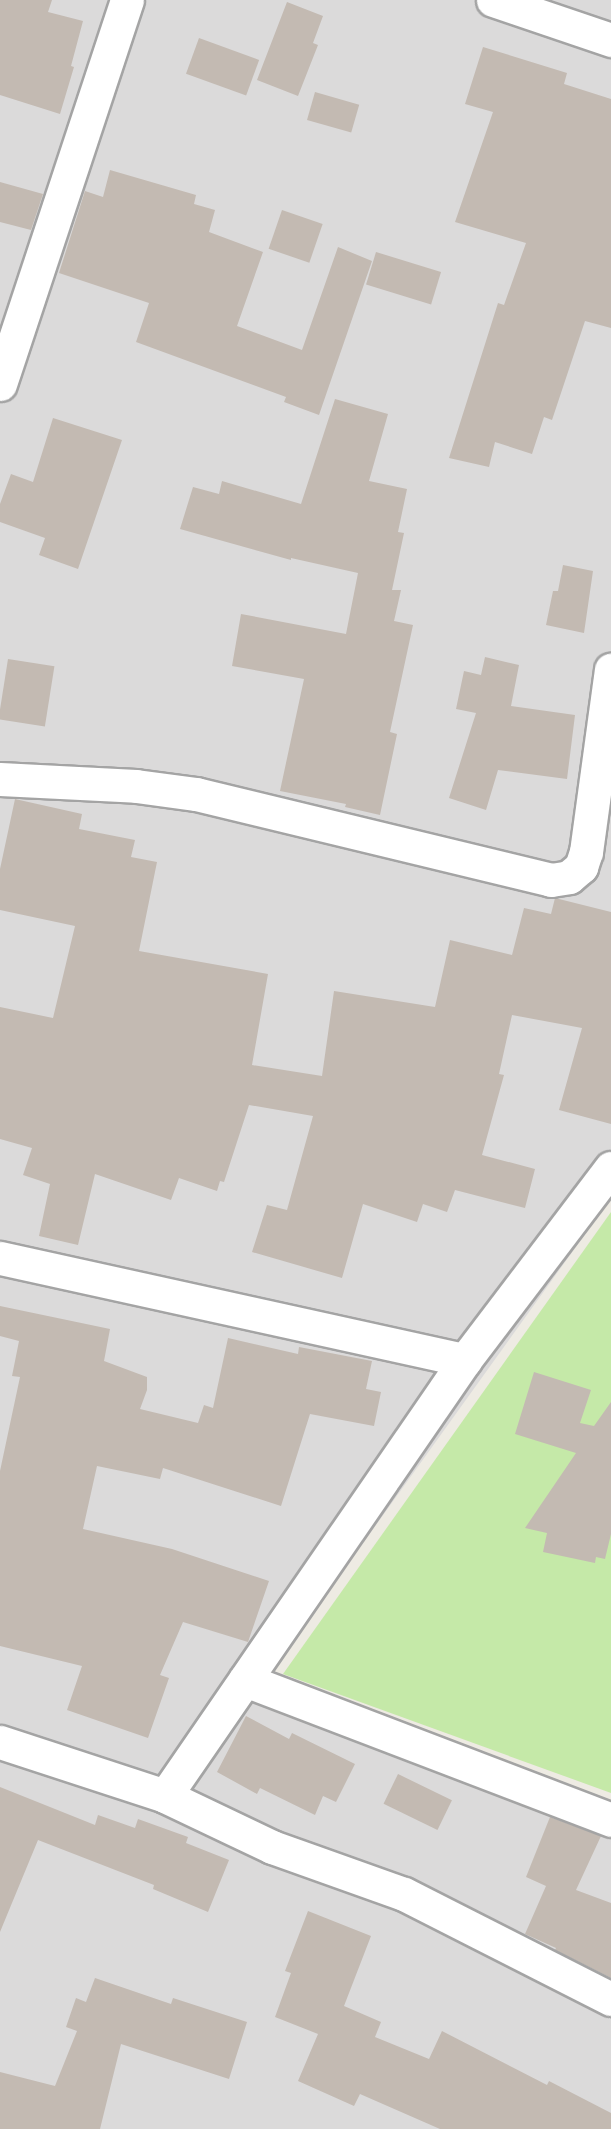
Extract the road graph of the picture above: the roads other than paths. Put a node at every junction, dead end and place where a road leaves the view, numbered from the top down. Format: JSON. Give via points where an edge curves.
{"nodes":[{"id":1,"x":127,"y":0,"type":"edge"},
{"id":2,"x":493,"y":0,"type":"edge"},
{"id":3,"x":548,"y":9,"type":"edge"},
{"id":4,"x":611,"y":40,"type":"edge"},
{"id":5,"x":0,"y":384,"type":"edge"},
{"id":6,"x":611,"y":670,"type":"edge"},
{"id":7,"x":0,"y":779,"type":"edge"},
{"id":8,"x":611,"y":1168,"type":"edge"},
{"id":9,"x":0,"y":1258,"type":"edge"},
{"id":10,"x":465,"y":1360,"type":"junction"},
{"id":11,"x":245,"y":1680,"type":"junction"},
{"id":12,"x":0,"y":1742,"type":"edge"},
{"id":13,"x":165,"y":1796,"type":"junction"},
{"id":14,"x":611,"y":1820,"type":"edge"},
{"id":15,"x":611,"y":1999,"type":"edge"}],
"edges":[{"from":1,"to":5,"type":"street"},
{"from":2,"to":3,"type":"street"},
{"from":3,"to":4,"type":"street"},
{"from":6,"to":7,"type":"street","via":[[586,852],[581,867],[569,877],[551,880],[196,794],[136,786]]},
{"from":8,"to":10,"type":"street"},
{"from":9,"to":10,"type":"street"},
{"from":10,"to":11,"type":"street"},
{"from":11,"to":13,"type":"street"},
{"from":11,"to":14,"type":"street"},
{"from":12,"to":13,"type":"street"},
{"from":13,"to":15,"type":"street","via":[[272,1847],[404,1894]]}]}
